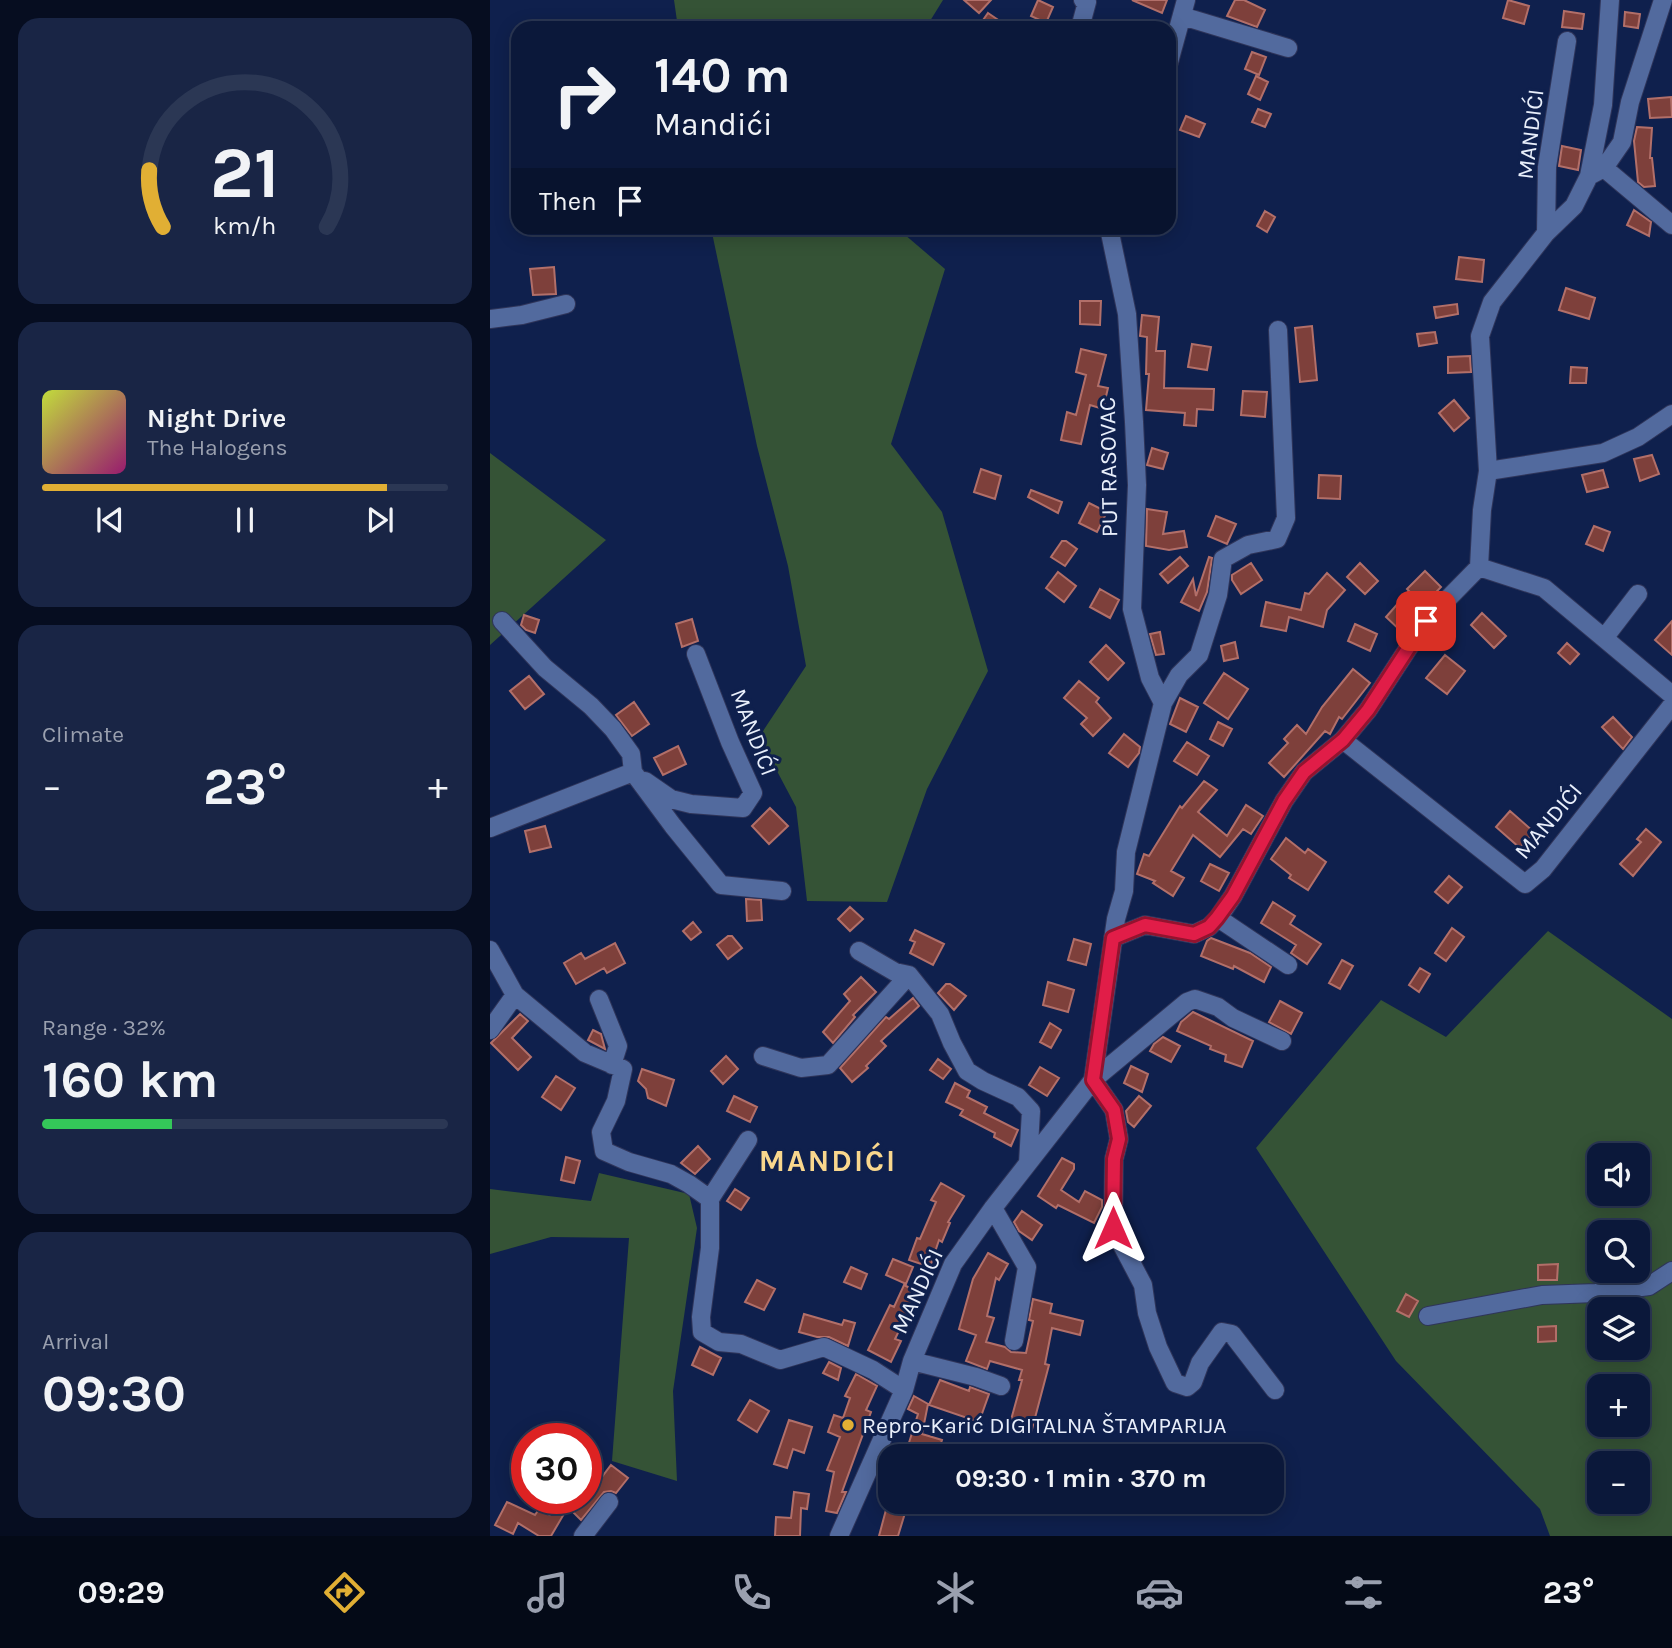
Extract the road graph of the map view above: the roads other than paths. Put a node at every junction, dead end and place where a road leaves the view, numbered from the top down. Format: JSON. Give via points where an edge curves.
{"nodes":[{"id":1,"x":1083,"y":0,"type":"edge"},
{"id":2,"x":1610,"y":0,"type":"edge"},
{"id":3,"x":1663,"y":0,"type":"edge"},
{"id":4,"x":1184,"y":8,"type":"edge"},
{"id":5,"x":1082,"y":21,"type":"edge"},
{"id":6,"x":1176,"y":37,"type":"edge"},
{"id":7,"x":1567,"y":41,"type":"dead end"},
{"id":8,"x":1288,"y":48,"type":"dead end"},
{"id":9,"x":1597,"y":172,"type":"junction"},
{"id":10,"x":1672,"y":225,"type":"edge"},
{"id":11,"x":1546,"y":233,"type":"junction"},
{"id":12,"x":1110,"y":235,"type":"edge"},
{"id":13,"x":566,"y":304,"type":"dead end"},
{"id":14,"x":490,"y":319,"type":"edge"},
{"id":15,"x":1278,"y":330,"type":"dead end"},
{"id":16,"x":1672,"y":414,"type":"edge"},
{"id":17,"x":1488,"y":471,"type":"junction"},
{"id":18,"x":1479,"y":567,"type":"junction"},
{"id":19,"x":1638,"y":594,"type":"dead end"},
{"id":20,"x":502,"y":621,"type":"dead end"},
{"id":21,"x":1605,"y":638,"type":"junction"},
{"id":22,"x":696,"y":654,"type":"dead end"},
{"id":23,"x":1672,"y":695,"type":"edge"},
{"id":24,"x":1163,"y":703,"type":"junction"},
{"id":25,"x":1672,"y":705,"type":"edge"},
{"id":26,"x":1343,"y":740,"type":"junction"},
{"id":27,"x":633,"y":772,"type":"junction"},
{"id":28,"x":490,"y":828,"type":"edge"},
{"id":29,"x":782,"y":891,"type":"dead end"},
{"id":30,"x":1217,"y":918,"type":"junction"},
{"id":31,"x":1113,"y":938,"type":"junction"},
{"id":32,"x":490,"y":950,"type":"edge"},
{"id":33,"x":859,"y":951,"type":"dead end"},
{"id":34,"x":1288,"y":965,"type":"dead end"},
{"id":35,"x":909,"y":975,"type":"junction"},
{"id":36,"x":515,"y":995,"type":"junction"},
{"id":37,"x":599,"y":999,"type":"dead end"},
{"id":38,"x":490,"y":1030,"type":"edge"},
{"id":39,"x":1282,"y":1041,"type":"dead end"},
{"id":40,"x":763,"y":1056,"type":"dead end"},
{"id":41,"x":612,"y":1065,"type":"junction"},
{"id":42,"x":1093,"y":1080,"type":"junction"},
{"id":43,"x":748,"y":1140,"type":"dead end"},
{"id":44,"x":1028,"y":1163,"type":"junction"},
{"id":45,"x":710,"y":1199,"type":"junction"},
{"id":46,"x":993,"y":1208,"type":"junction"},
{"id":47,"x":1672,"y":1271,"type":"edge"},
{"id":48,"x":1428,"y":1316,"type":"dead end"},
{"id":49,"x":1014,"y":1341,"type":"dead end"},
{"id":50,"x":912,"y":1361,"type":"junction"},
{"id":51,"x":1001,"y":1386,"type":"dead end"},
{"id":52,"x":904,"y":1390,"type":"junction"},
{"id":53,"x":1275,"y":1390,"type":"dead end"},
{"id":54,"x":609,"y":1502,"type":"dead end"},
{"id":55,"x":583,"y":1536,"type":"edge"},
{"id":56,"x":839,"y":1536,"type":"edge"}],
"edges":[{"from":1,"to":5,"type":"street","via":[[1087,2]]},
{"from":2,"to":9,"type":"street"},
{"from":3,"to":9,"type":"street","via":[[1624,135]]},
{"from":4,"to":6,"type":"street"},
{"from":4,"to":8,"type":"street"},
{"from":7,"to":11,"type":"street","name":"MANDIĆI","via":[[1547,167]]},
{"from":9,"to":10,"type":"street"},
{"from":9,"to":11,"type":"street","via":[[1574,206]]},
{"from":11,"to":17,"type":"street","via":[[1492,302],[1480,336]]},
{"from":12,"to":24,"type":"street","name":"PUT RASOVAC","via":[[1127,314],[1138,485],[1132,609],[1150,678]]},
{"from":13,"to":14,"type":"street"},
{"from":15,"to":24,"type":"street","via":[[1286,518],[1277,539],[1248,545],[1223,559],[1218,595],[1199,655]]},
{"from":16,"to":17,"type":"street","via":[[1638,438],[1603,453]]},
{"from":17,"to":18,"type":"street"},
{"from":18,"to":21,"type":"street","via":[[1544,588]]},
{"from":18,"to":26,"type":"street","via":[[1426,621]]},
{"from":19,"to":21,"type":"street"},
{"from":20,"to":27,"type":"street","via":[[545,668],[613,729],[631,754]]},
{"from":21,"to":23,"type":"street"},
{"from":22,"to":27,"type":"street","name":"MANDIĆI","via":[[753,793],[743,808],[691,804],[671,799]]},
{"from":24,"to":31,"type":"street","via":[[1126,852],[1124,891]]},
{"from":25,"to":26,"type":"street","name":"MANDIĆI","via":[[1543,869],[1525,884]]},
{"from":26,"to":30,"type":"street","via":[[1304,772]]},
{"from":27,"to":28,"type":"street"},
{"from":27,"to":29,"type":"street","via":[[721,885]]},
{"from":30,"to":31,"type":"street","via":[[1194,934],[1145,925]]},
{"from":30,"to":34,"type":"street"},
{"from":31,"to":42,"type":"street"},
{"from":32,"to":36,"type":"street"},
{"from":33,"to":35,"type":"street"},
{"from":35,"to":40,"type":"street","via":[[828,1065],[801,1068]]},
{"from":35,"to":44,"type":"street","via":[[940,1014],[967,1071],[1018,1097],[1031,1111]]},
{"from":36,"to":38,"type":"street"},
{"from":36,"to":41,"type":"street","via":[[585,1053]]},
{"from":37,"to":41,"type":"street","via":[[618,1046]]},
{"from":39,"to":42,"type":"street","name":"MANDIĆI","via":[[1195,999]]},
{"from":41,"to":45,"type":"street","via":[[623,1069],[616,1101],[601,1132],[604,1151],[680,1178]]},
{"from":42,"to":44,"type":"street","name":"MANDIĆI"},
{"from":42,"to":53,"type":"street","via":[[1114,1110],[1119,1139],[1114,1159],[1113,1228],[1143,1285],[1158,1347],[1175,1383],[1186,1387],[1193,1382],[1222,1332],[1232,1334]]},
{"from":43,"to":45,"type":"street"},
{"from":44,"to":46,"type":"street","name":"MANDIĆI"},
{"from":45,"to":52,"type":"street","via":[[702,1332],[719,1342],[741,1344],[780,1360],[824,1347]]},
{"from":46,"to":49,"type":"street","via":[[1027,1266]]},
{"from":46,"to":50,"type":"street","name":"MANDIĆI","via":[[953,1264]]},
{"from":47,"to":48,"type":"street","via":[[1649,1286],[1542,1294]]},
{"from":50,"to":51,"type":"street","name":"MANDIĆI"},
{"from":50,"to":52,"type":"street","name":"MANDIĆI"},
{"from":52,"to":56,"type":"street","name":"MANDIĆI"},
{"from":54,"to":55,"type":"street"}]}
